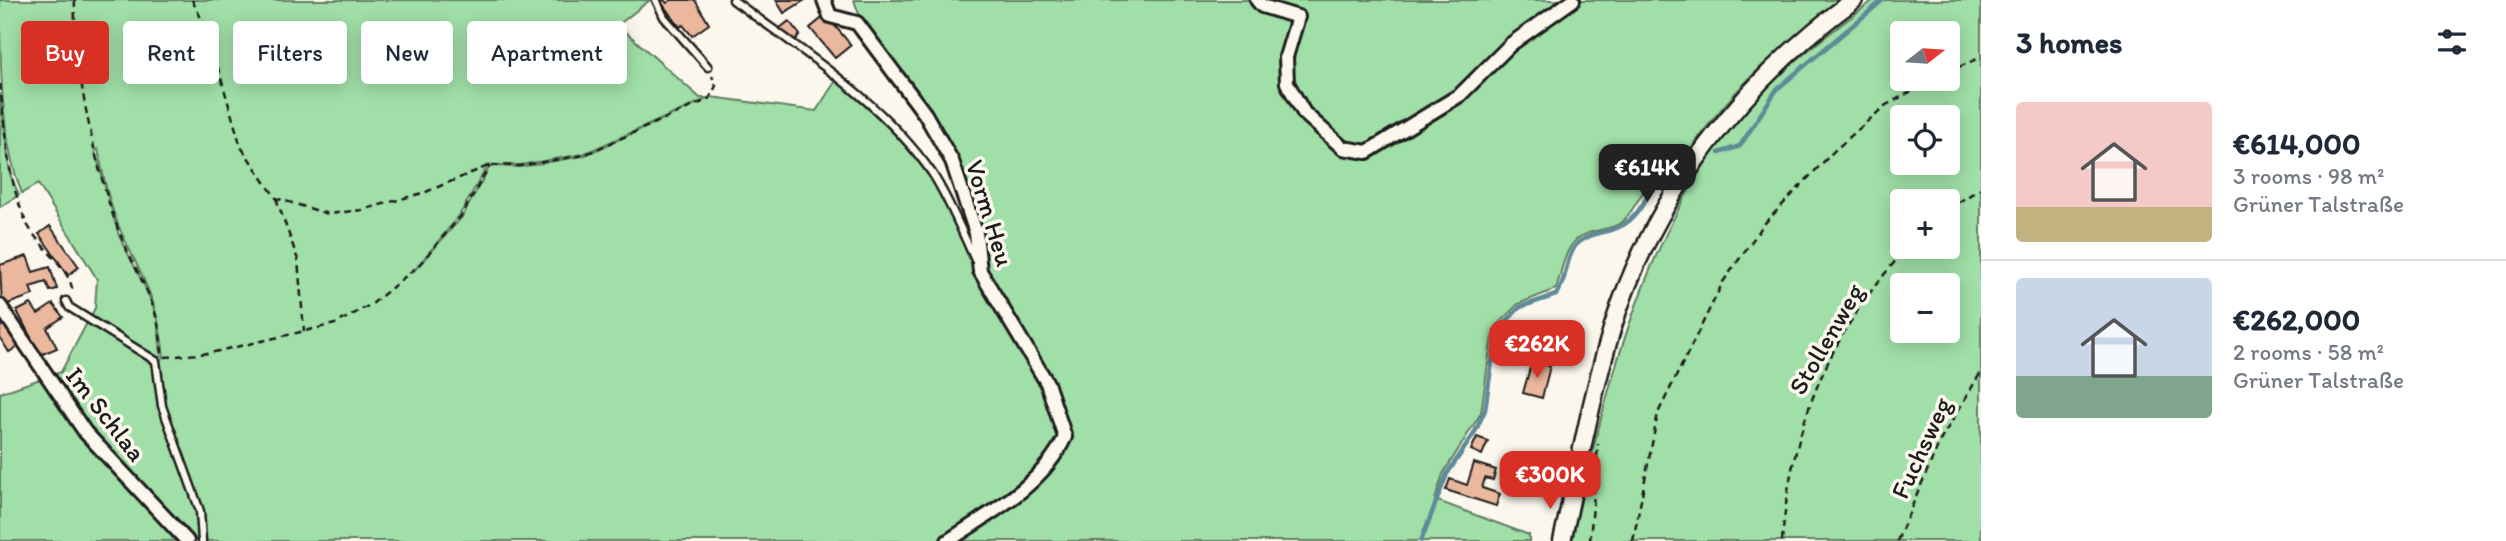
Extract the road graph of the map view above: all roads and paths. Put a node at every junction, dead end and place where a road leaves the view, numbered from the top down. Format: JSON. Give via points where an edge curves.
{"nodes":[{"id":1,"x":75,"y":0,"type":"edge"},
{"id":2,"x":192,"y":0,"type":"edge"},
{"id":3,"x":656,"y":0,"type":"edge"},
{"id":4,"x":733,"y":0,"type":"edge"},
{"id":5,"x":824,"y":0,"type":"edge"},
{"id":6,"x":1257,"y":0,"type":"edge"},
{"id":7,"x":1573,"y":0,"type":"edge"},
{"id":8,"x":1854,"y":0,"type":"edge"},
{"id":9,"x":1981,"y":57,"type":"edge"},
{"id":10,"x":708,"y":66,"type":"joint"},
{"id":11,"x":1960,"y":67,"type":"edge"},
{"id":12,"x":0,"y":84,"type":"edge"},
{"id":13,"x":1912,"y":91,"type":"edge"},
{"id":14,"x":489,"y":165,"type":"junction"},
{"id":15,"x":1981,"y":188,"type":"edge"},
{"id":16,"x":276,"y":198,"type":"junction"},
{"id":17,"x":1960,"y":201,"type":"edge"},
{"id":18,"x":1899,"y":259,"type":"edge"},
{"id":19,"x":980,"y":271,"type":"junction"},
{"id":20,"x":67,"y":304,"type":"joint"},
{"id":21,"x":0,"y":306,"type":"edge"},
{"id":22,"x":304,"y":331,"type":"junction"},
{"id":23,"x":159,"y":359,"type":"junction"},
{"id":24,"x":1981,"y":372,"type":"edge"},
{"id":25,"x":1587,"y":429,"type":"junction"},
{"id":26,"x":187,"y":541,"type":"edge"},
{"id":27,"x":202,"y":541,"type":"edge"},
{"id":28,"x":948,"y":541,"type":"edge"},
{"id":29,"x":1562,"y":541,"type":"edge"},
{"id":30,"x":1590,"y":541,"type":"edge"},
{"id":31,"x":1633,"y":541,"type":"edge"},
{"id":32,"x":1782,"y":541,"type":"edge"},
{"id":33,"x":1897,"y":541,"type":"edge"}],
"edges":[{"from":1,"to":23,"type":"path","via":[[83,84],[101,173],[120,234],[159,319]]},
{"from":2,"to":16,"type":"path","via":[[206,30],[242,147]]},
{"from":3,"to":10,"type":"lane","via":[[664,17]]},
{"from":4,"to":19,"type":"lane","via":[[833,74],[887,121],[933,175]]},
{"from":5,"to":19,"type":"street","name":"Vorm Heu","via":[[830,16],[857,23],[925,114],[952,161],[965,196],[976,233]]},
{"from":6,"to":7,"type":"street","via":[[1262,6],[1298,17],[1286,57],[1287,83],[1304,113],[1343,148],[1367,152],[1460,96],[1511,44]]},
{"from":8,"to":25,"type":"main road","via":[[1800,42],[1740,102],[1672,198],[1628,283]]},
{"from":9,"to":11,"type":"path"},
{"from":10,"to":14,"type":"path","via":[[716,86],[709,99],[633,134],[584,155],[520,166]]},
{"from":12,"to":20,"type":"path","via":[[11,174],[27,223],[69,278],[74,301]]},
{"from":13,"to":31,"type":"path","via":[[1886,105],[1834,151],[1764,224],[1723,282],[1658,414]]},
{"from":14,"to":16,"type":"path","via":[[426,192],[362,210],[328,214]]},
{"from":14,"to":22,"type":"path","via":[[461,216],[418,266],[372,304],[335,324]]},
{"from":15,"to":17,"type":"path"},
{"from":16,"to":22,"type":"path","via":[[299,260]]},
{"from":18,"to":32,"type":"path","name":"Stollenweg","via":[[1855,314],[1805,411],[1789,479]]},
{"from":19,"to":28,"type":"street","name":"Vorm Heu","via":[[1047,383],[1065,437],[1054,461],[1022,491]]},
{"from":20,"to":23,"type":"lane"},
{"from":21,"to":26,"type":"street","name":"Im Schlaa","via":[[85,432]]},
{"from":22,"to":23,"type":"path","via":[[209,354]]},
{"from":23,"to":27,"type":"lane","via":[[162,406],[200,511]]},
{"from":24,"to":33,"type":"path","name":"Fuchsweg","via":[[1940,441]]},
{"from":25,"to":29,"type":"main road"},
{"from":25,"to":30,"type":"path","via":[[1600,447]]}]}
